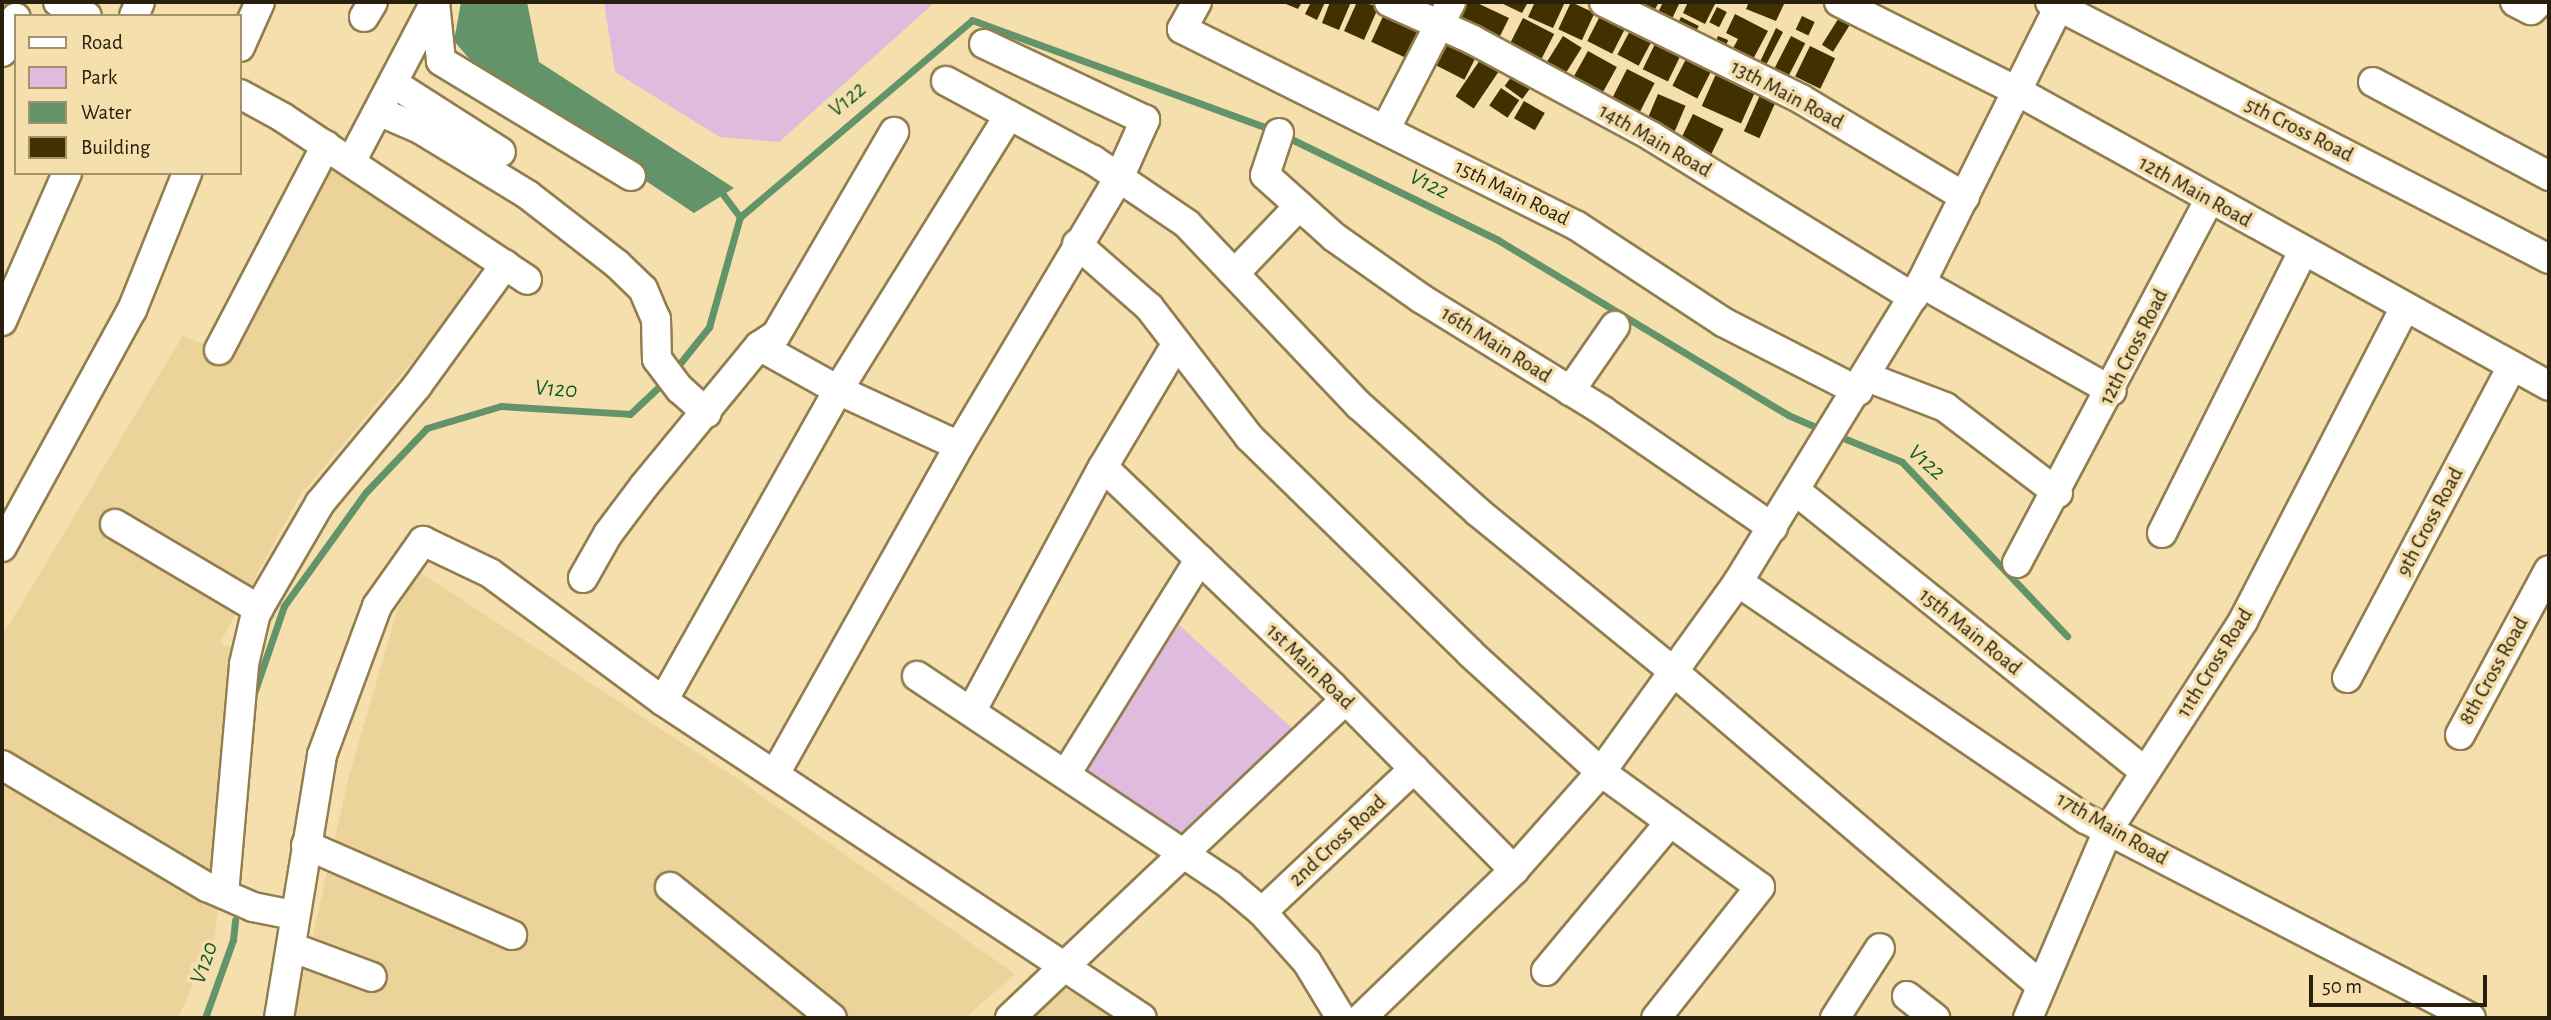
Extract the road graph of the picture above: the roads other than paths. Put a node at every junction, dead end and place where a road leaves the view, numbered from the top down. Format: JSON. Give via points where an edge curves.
{"nodes":[{"id":1,"x":58,"y":2,"type":"edge"},
{"id":2,"x":260,"y":2,"type":"edge"},
{"id":3,"x":435,"y":2,"type":"edge"},
{"id":4,"x":1197,"y":2,"type":"edge"},
{"id":5,"x":1389,"y":2,"type":"edge"},
{"id":6,"x":1604,"y":2,"type":"edge"},
{"id":7,"x":1839,"y":2,"type":"edge"},
{"id":8,"x":2515,"y":2,"type":"edge"},
{"id":9,"x":2540,"y":2,"type":"edge"},
{"id":10,"x":2057,"y":4,"type":"edge"},
{"id":11,"x":1445,"y":13,"type":"edge"},
{"id":12,"x":83,"y":14,"type":"edge"},
{"id":13,"x":14,"y":22,"type":"edge"},
{"id":14,"x":242,"y":42,"type":"edge"},
{"id":15,"x":984,"y":44,"type":"dead end"},
{"id":16,"x":2,"y":52,"type":"edge"},
{"id":17,"x":946,"y":81,"type":"dead end"},
{"id":18,"x":2373,"y":82,"type":"dead end"},
{"id":19,"x":393,"y":83,"type":"junction"},
{"id":20,"x":2017,"y":91,"type":"junction"},
{"id":21,"x":242,"y":95,"type":"edge"},
{"id":22,"x":378,"y":111,"type":"junction"},
{"id":23,"x":1009,"y":115,"type":"junction"},
{"id":24,"x":1385,"y":130,"type":"junction"},
{"id":25,"x":894,"y":132,"type":"dead end"},
{"id":26,"x":1279,"y":133,"type":"dead end"},
{"id":27,"x":326,"y":145,"type":"junction"},
{"id":28,"x":501,"y":152,"type":"dead end"},
{"id":29,"x":351,"y":162,"type":"junction"},
{"id":30,"x":66,"y":175,"type":"edge"},
{"id":31,"x":186,"y":175,"type":"edge"},
{"id":32,"x":631,"y":176,"type":"dead end"},
{"id":33,"x":2549,"y":176,"type":"edge"},
{"id":34,"x":1119,"y":178,"type":"junction"},
{"id":35,"x":1965,"y":197,"type":"junction"},
{"id":36,"x":2209,"y":200,"type":"junction"},
{"id":37,"x":1300,"y":206,"type":"junction"},
{"id":38,"x":1077,"y":244,"type":"junction"},
{"id":39,"x":2303,"y":252,"type":"junction"},
{"id":40,"x":2549,"y":259,"type":"edge"},
{"id":41,"x":1235,"y":273,"type":"junction"},
{"id":42,"x":1917,"y":290,"type":"junction"},
{"id":43,"x":2405,"y":307,"type":"junction"},
{"id":44,"x":2,"y":321,"type":"edge"},
{"id":45,"x":1615,"y":326,"type":"dead end"},
{"id":46,"x":1177,"y":343,"type":"junction"},
{"id":47,"x":759,"y":346,"type":"junction"},
{"id":48,"x":219,"y":350,"type":"dead end"},
{"id":49,"x":2512,"y":366,"type":"junction"},
{"id":50,"x":1862,"y":384,"type":"junction"},
{"id":51,"x":2549,"y":386,"type":"edge"},
{"id":52,"x":838,"y":390,"type":"junction"},
{"id":53,"x":1570,"y":391,"type":"junction"},
{"id":54,"x":2112,"y":391,"type":"junction"},
{"id":55,"x":707,"y":413,"type":"junction"},
{"id":56,"x":959,"y":446,"type":"junction"},
{"id":57,"x":1103,"y":467,"type":"junction"},
{"id":58,"x":1796,"y":491,"type":"junction"},
{"id":59,"x":2058,"y":493,"type":"junction"},
{"id":60,"x":9,"y":518,"type":"edge"},
{"id":61,"x":115,"y":524,"type":"dead end"},
{"id":62,"x":1773,"y":528,"type":"junction"},
{"id":63,"x":2162,"y":533,"type":"dead end"},
{"id":64,"x":2,"y":547,"type":"edge"},
{"id":65,"x":1200,"y":559,"type":"junction"},
{"id":66,"x":2017,"y":563,"type":"dead end"},
{"id":67,"x":2549,"y":570,"type":"edge"},
{"id":68,"x":583,"y":578,"type":"dead end"},
{"id":69,"x":1738,"y":582,"type":"junction"},
{"id":70,"x":259,"y":609,"type":"junction"},
{"id":71,"x":1674,"y":671,"type":"junction"},
{"id":72,"x":917,"y":676,"type":"dead end"},
{"id":73,"x":2347,"y":678,"type":"dead end"},
{"id":74,"x":1345,"y":700,"type":"junction"},
{"id":75,"x":663,"y":701,"type":"junction"},
{"id":76,"x":972,"y":710,"type":"junction"},
{"id":77,"x":2459,"y":735,"type":"dead end"},
{"id":78,"x":2,"y":765,"type":"edge"},
{"id":79,"x":1414,"y":769,"type":"junction"},
{"id":80,"x":1601,"y":772,"type":"junction"},
{"id":81,"x":2145,"y":772,"type":"junction"},
{"id":82,"x":775,"y":774,"type":"junction"},
{"id":83,"x":1066,"y":774,"type":"junction"},
{"id":84,"x":1670,"y":822,"type":"junction"},
{"id":85,"x":2108,"y":830,"type":"junction"},
{"id":86,"x":306,"y":845,"type":"junction"},
{"id":87,"x":1183,"y":853,"type":"junction"},
{"id":88,"x":1514,"y":870,"type":"junction"},
{"id":89,"x":670,"y":887,"type":"dead end"},
{"id":90,"x":224,"y":894,"type":"junction"},
{"id":91,"x":1262,"y":912,"type":"junction"},
{"id":92,"x":293,"y":915,"type":"junction"},
{"id":93,"x":512,"y":934,"type":"dead end"},
{"id":94,"x":291,"y":947,"type":"junction"},
{"id":95,"x":1880,"y":948,"type":"dead end"},
{"id":96,"x":1065,"y":969,"type":"junction"},
{"id":97,"x":1546,"y":971,"type":"dead end"},
{"id":98,"x":372,"y":977,"type":"dead end"},
{"id":99,"x":2042,"y":985,"type":"junction"},
{"id":100,"x":1907,"y":996,"type":"dead end"},
{"id":101,"x":279,"y":1018,"type":"edge"},
{"id":102,"x":832,"y":1018,"type":"edge"},
{"id":103,"x":1010,"y":1018,"type":"edge"},
{"id":104,"x":1142,"y":1018,"type":"edge"},
{"id":105,"x":1341,"y":1018,"type":"edge"},
{"id":106,"x":1361,"y":1018,"type":"edge"},
{"id":107,"x":1656,"y":1018,"type":"edge"},
{"id":108,"x":1835,"y":1018,"type":"edge"},
{"id":109,"x":1935,"y":1018,"type":"edge"},
{"id":110,"x":2028,"y":1018,"type":"edge"},
{"id":111,"x":2470,"y":1018,"type":"edge"}],
"edges":[{"from":1,"to":12,"type":"street"},
{"from":2,"to":14,"type":"street"},
{"from":3,"to":19,"type":"street"},
{"from":3,"to":32,"type":"street","via":[[441,61]]},
{"from":4,"to":24,"type":"street","name":"15th Main Road","via":[[1182,29]]},
{"from":5,"to":11,"type":"street","name":"14th Main Road"},
{"from":6,"to":35,"type":"street","name":"13th Main Road","via":[[1801,99]]},
{"from":7,"to":20,"type":"street","name":"12th Main Road"},
{"from":8,"to":9,"type":"street","via":[[2531,10]]},
{"from":10,"to":20,"type":"street"},
{"from":10,"to":40,"type":"street","name":"5th Cross Road"},
{"from":11,"to":24,"type":"street"},
{"from":11,"to":42,"type":"street","name":"14th Main Road"},
{"from":13,"to":16,"type":"street"},
{"from":15,"to":34,"type":"street","via":[[1029,57],[1144,120]]},
{"from":17,"to":23,"type":"street"},
{"from":18,"to":33,"type":"street"},
{"from":19,"to":22,"type":"street"},
{"from":19,"to":28,"type":"street"},
{"from":20,"to":35,"type":"street"},
{"from":20,"to":36,"type":"street","name":"12th Main Road"},
{"from":21,"to":27,"type":"street"},
{"from":22,"to":29,"type":"street"},
{"from":22,"to":55,"type":"street","via":[[420,129],[528,195],[617,264],[648,299],[656,319],[656,348],[663,367]]},
{"from":23,"to":34,"type":"street"},
{"from":23,"to":52,"type":"street"},
{"from":24,"to":50,"type":"street","name":"15th Main Road","via":[[1577,226],[1723,322]]},
{"from":25,"to":47,"type":"street","via":[[776,335]]},
{"from":26,"to":37,"type":"street","name":"16th Main Road","via":[[1265,175]]},
{"from":27,"to":29,"type":"street"},
{"from":27,"to":48,"type":"street"},
{"from":29,"to":70,"type":"street","via":[[516,273],[320,502]]},
{"from":30,"to":44,"type":"street"},
{"from":31,"to":60,"type":"street","via":[[132,310]]},
{"from":34,"to":38,"type":"street"},
{"from":34,"to":41,"type":"street","via":[[1187,224]]},
{"from":35,"to":42,"type":"street"},
{"from":36,"to":39,"type":"street","name":"12th Main Road"},
{"from":36,"to":54,"type":"street","name":"12th Cross Road"},
{"from":37,"to":41,"type":"street"},
{"from":37,"to":53,"type":"street","name":"16th Main Road","via":[[1334,237],[1422,299]]},
{"from":38,"to":46,"type":"street","via":[[1149,307]]},
{"from":38,"to":56,"type":"street"},
{"from":39,"to":43,"type":"street","name":"12th Main Road"},
{"from":39,"to":63,"type":"street"},
{"from":41,"to":71,"type":"street","via":[[1370,415],[1478,512]]},
{"from":42,"to":50,"type":"street"},
{"from":42,"to":54,"type":"street","name":"14th Main Road"},
{"from":43,"to":49,"type":"street","name":"12th Main Road"},
{"from":43,"to":81,"type":"street","name":"11th Cross Road","via":[[2243,621]]},
{"from":45,"to":53,"type":"street"},
{"from":46,"to":57,"type":"street"},
{"from":46,"to":80,"type":"street","via":[[1249,438]]},
{"from":47,"to":52,"type":"street"},
{"from":47,"to":55,"type":"street"},
{"from":49,"to":51,"type":"street","name":"12th Main Road"},
{"from":49,"to":73,"type":"street","name":"9th Cross Road"},
{"from":50,"to":58,"type":"street"},
{"from":50,"to":59,"type":"street","name":"15th Main Road","via":[[1945,407]]},
{"from":52,"to":56,"type":"street"},
{"from":52,"to":75,"type":"street"},
{"from":53,"to":62,"type":"street","name":"16th Main Road"},
{"from":54,"to":59,"type":"street","name":"12th Cross Road"},
{"from":55,"to":68,"type":"street","via":[[615,525]]},
{"from":56,"to":82,"type":"street"},
{"from":57,"to":65,"type":"street","name":"1st Main Road"},
{"from":57,"to":76,"type":"street"},
{"from":58,"to":62,"type":"street"},
{"from":58,"to":81,"type":"street","name":"15th Main Road"},
{"from":59,"to":66,"type":"street","name":"12th Cross Road"},
{"from":60,"to":64,"type":"street"},
{"from":61,"to":70,"type":"street"},
{"from":62,"to":69,"type":"street"},
{"from":65,"to":74,"type":"street","name":"1st Main Road"},
{"from":65,"to":83,"type":"street"},
{"from":67,"to":77,"type":"street","name":"8th Cross Road"},
{"from":69,"to":71,"type":"street"},
{"from":69,"to":85,"type":"street","name":"17th Main Road"},
{"from":70,"to":90,"type":"street","via":[[244,664]]},
{"from":71,"to":80,"type":"street"},
{"from":71,"to":99,"type":"street"},
{"from":72,"to":76,"type":"street"},
{"from":74,"to":79,"type":"street","name":"1st Main Road"},
{"from":74,"to":87,"type":"street"},
{"from":75,"to":82,"type":"street"},
{"from":75,"to":86,"type":"street","via":[[490,573],[423,541],[377,606],[322,755]]},
{"from":76,"to":83,"type":"street"},
{"from":78,"to":90,"type":"street"},
{"from":79,"to":88,"type":"street","name":"1st Main Road"},
{"from":79,"to":91,"type":"street","name":"2nd Cross Road"},
{"from":80,"to":84,"type":"street"},
{"from":80,"to":88,"type":"street"},
{"from":81,"to":85,"type":"street","name":"11th Cross Road"},
{"from":82,"to":96,"type":"street"},
{"from":83,"to":87,"type":"street"},
{"from":84,"to":97,"type":"street"},
{"from":84,"to":107,"type":"street","via":[[1760,887]]},
{"from":85,"to":99,"type":"street","name":"11th Cross Road"},
{"from":85,"to":111,"type":"street","name":"17th Main Road"},
{"from":86,"to":92,"type":"street"},
{"from":86,"to":93,"type":"street"},
{"from":87,"to":91,"type":"street"},
{"from":87,"to":96,"type":"street"},
{"from":88,"to":106,"type":"street"},
{"from":89,"to":102,"type":"street"},
{"from":90,"to":92,"type":"street","via":[[253,907]]},
{"from":91,"to":105,"type":"street","via":[[1307,962]]},
{"from":92,"to":94,"type":"street"},
{"from":94,"to":98,"type":"street"},
{"from":94,"to":101,"type":"street"},
{"from":95,"to":108,"type":"street"},
{"from":96,"to":103,"type":"street"},
{"from":96,"to":104,"type":"street"},
{"from":99,"to":110,"type":"street","name":"11th Cross Road"},
{"from":100,"to":109,"type":"street"}]}
